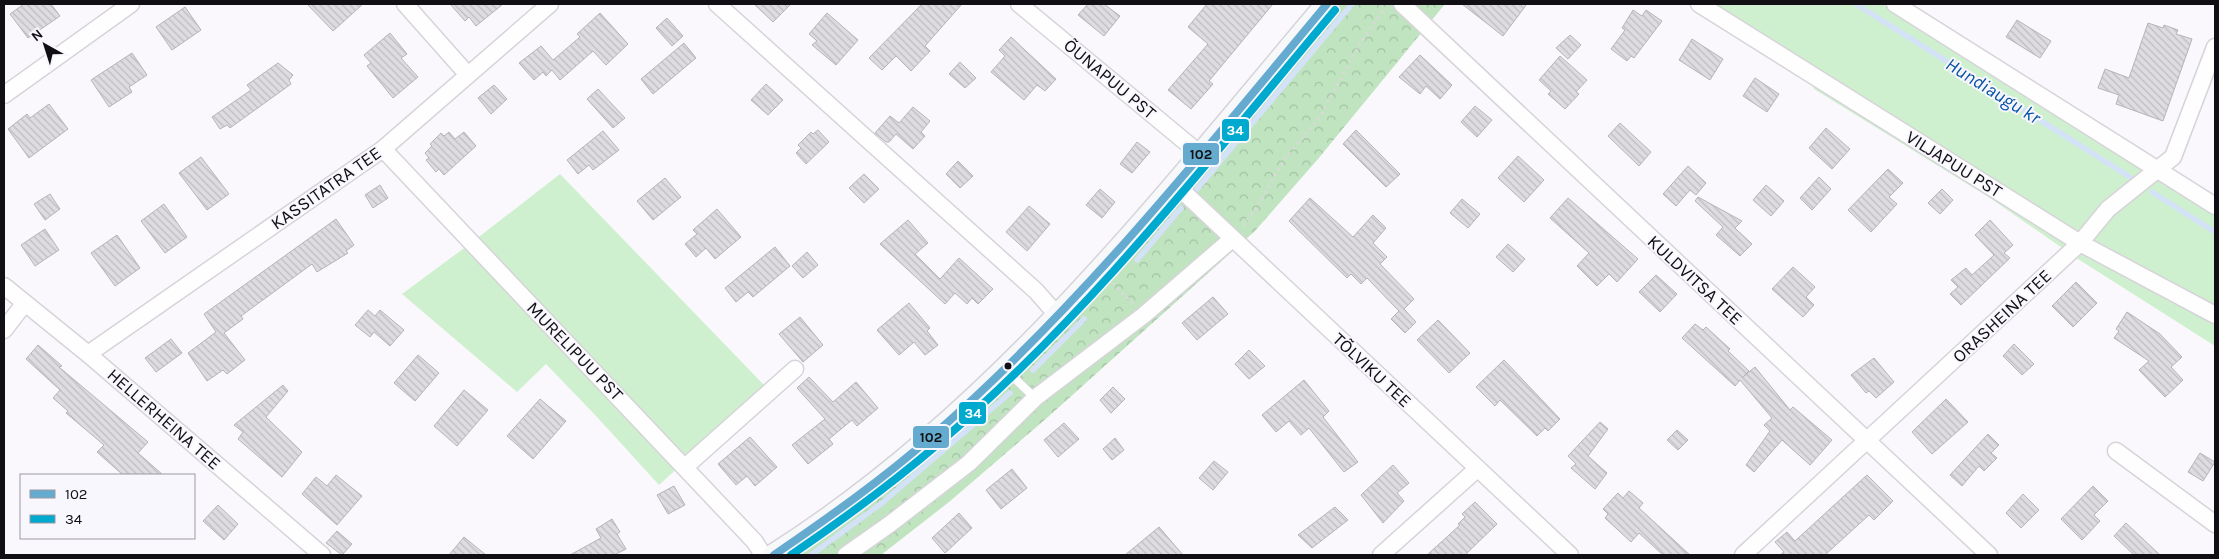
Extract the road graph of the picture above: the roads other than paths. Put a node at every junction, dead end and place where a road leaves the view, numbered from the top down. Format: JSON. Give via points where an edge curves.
{"nodes":[{"id":1,"x":131,"y":4,"type":"edge"},
{"id":2,"x":404,"y":4,"type":"edge"},
{"id":3,"x":550,"y":4,"type":"edge"},
{"id":4,"x":717,"y":4,"type":"edge"},
{"id":5,"x":1019,"y":4,"type":"edge"},
{"id":6,"x":1327,"y":4,"type":"edge"},
{"id":7,"x":1402,"y":4,"type":"edge"},
{"id":8,"x":1699,"y":4,"type":"edge"},
{"id":9,"x":1895,"y":4,"type":"edge"},
{"id":10,"x":2215,"y":47,"type":"edge"},
{"id":11,"x":468,"y":75,"type":"junction"},
{"id":12,"x":4,"y":94,"type":"edge"},
{"id":13,"x":383,"y":149,"type":"junction"},
{"id":14,"x":1200,"y":154,"type":"junction"},
{"id":15,"x":2158,"y":171,"type":"junction"},
{"id":16,"x":1175,"y":184,"type":"junction"},
{"id":17,"x":2215,"y":206,"type":"edge"},
{"id":18,"x":1232,"y":239,"type":"junction"},
{"id":19,"x":2080,"y":243,"type":"junction"},
{"id":20,"x":4,"y":286,"type":"edge"},
{"id":21,"x":24,"y":304,"type":"junction"},
{"id":22,"x":2215,"y":315,"type":"edge"},
{"id":23,"x":1058,"y":316,"type":"junction"},
{"id":24,"x":4,"y":330,"type":"edge"},
{"id":25,"x":88,"y":354,"type":"junction"},
{"id":26,"x":795,"y":369,"type":"dead end"},
{"id":27,"x":1005,"y":370,"type":"junction"},
{"id":28,"x":1035,"y":398,"type":"junction"},
{"id":29,"x":1868,"y":442,"type":"junction"},
{"id":30,"x":2116,"y":452,"type":"dead end"},
{"id":31,"x":685,"y":467,"type":"junction"},
{"id":32,"x":1477,"y":469,"type":"junction"},
{"id":33,"x":2215,"y":524,"type":"edge"},
{"id":34,"x":783,"y":553,"type":"edge"},
{"id":35,"x":322,"y":555,"type":"edge"},
{"id":36,"x":763,"y":555,"type":"edge"},
{"id":37,"x":846,"y":555,"type":"edge"},
{"id":38,"x":1381,"y":555,"type":"edge"},
{"id":39,"x":1570,"y":555,"type":"edge"},
{"id":40,"x":1744,"y":555,"type":"edge"},
{"id":41,"x":1989,"y":555,"type":"edge"}],
"edges":[{"from":1,"to":12,"type":"street"},
{"from":2,"to":11,"type":"street"},
{"from":3,"to":11,"type":"street","name":"KASSITATRA TEE"},
{"from":4,"to":23,"type":"street","via":[[1036,291]]},
{"from":5,"to":14,"type":"street","name":"ÕUNAPUU PST"},
{"from":6,"to":14,"type":"street"},
{"from":7,"to":29,"type":"street","name":"KULDVITSA TEE"},
{"from":8,"to":19,"type":"street","name":"VILJAPUU PST"},
{"from":9,"to":15,"type":"street"},
{"from":10,"to":15,"type":"street","name":"ORASHEINA TEE","via":[[2173,157]]},
{"from":11,"to":13,"type":"street","name":"KASSITATRA TEE"},
{"from":13,"to":25,"type":"street","name":"KASSITATRA TEE"},
{"from":13,"to":31,"type":"street","name":"MURELIPUU PST"},
{"from":14,"to":16,"type":"street"},
{"from":15,"to":17,"type":"street"},
{"from":15,"to":19,"type":"street","name":"ORASHEINA TEE","via":[[2108,209]]},
{"from":16,"to":18,"type":"street","name":"TÕLVIKU TEE"},
{"from":16,"to":23,"type":"street"},
{"from":18,"to":28,"type":"street","via":[[1144,315]]},
{"from":18,"to":32,"type":"street","name":"TÕLVIKU TEE"},
{"from":19,"to":22,"type":"street","name":"VILJAPUU PST"},
{"from":19,"to":29,"type":"street","name":"ORASHEINA TEE"},
{"from":20,"to":21,"type":"street","name":"HELLERHEINA TEE"},
{"from":21,"to":24,"type":"street"},
{"from":21,"to":25,"type":"street","name":"HELLERHEINA TEE"},
{"from":23,"to":27,"type":"street"},
{"from":25,"to":35,"type":"street","name":"HELLERHEINA TEE"},
{"from":26,"to":31,"type":"street"},
{"from":27,"to":28,"type":"lane"},
{"from":27,"to":34,"type":"street","via":[[925,444]]},
{"from":28,"to":37,"type":"street","via":[[969,463]]},
{"from":29,"to":40,"type":"street","name":"ORASHEINA TEE"},
{"from":29,"to":41,"type":"street","name":"KULDVITSA TEE"},
{"from":30,"to":33,"type":"street"},
{"from":31,"to":36,"type":"street","name":"MURELIPUU PST","via":[[755,542]]},
{"from":32,"to":38,"type":"street"},
{"from":32,"to":39,"type":"street","name":"TÕLVIKU TEE"}]}
